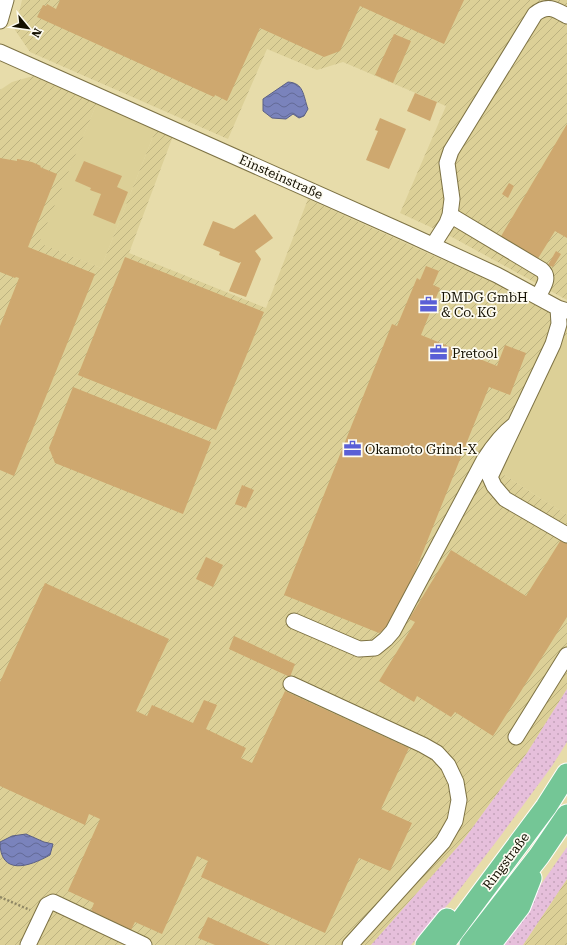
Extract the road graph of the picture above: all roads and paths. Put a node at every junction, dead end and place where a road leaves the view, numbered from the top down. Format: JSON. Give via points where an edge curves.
{"nodes":[{"id":1,"x":6,"y":0,"type":"edge"},
{"id":2,"x":567,"y":16,"type":"edge"},
{"id":3,"x":0,"y":21,"type":"edge"},
{"id":4,"x":0,"y":52,"type":"edge"},
{"id":5,"x":450,"y":215,"type":"junction"},
{"id":6,"x":433,"y":245,"type":"junction"},
{"id":7,"x":538,"y":297,"type":"junction"},
{"id":8,"x":563,"y":310,"type":"edge"},
{"id":9,"x":514,"y":425,"type":"junction"},
{"id":10,"x":567,"y":535,"type":"edge"},
{"id":11,"x":294,"y":621,"type":"dead end"},
{"id":12,"x":567,"y":655,"type":"edge"},
{"id":13,"x":291,"y":684,"type":"dead end"},
{"id":14,"x":516,"y":737,"type":"dead end"},
{"id":15,"x":567,"y":774,"type":"edge"},
{"id":16,"x":546,"y":807,"type":"junction"},
{"id":17,"x":567,"y":815,"type":"edge"},
{"id":18,"x":539,"y":856,"type":"junction"},
{"id":19,"x":0,"y":897,"type":"edge"},
{"id":20,"x":42,"y":915,"type":"junction"},
{"id":21,"x":28,"y":945,"type":"edge"},
{"id":22,"x":144,"y":945,"type":"edge"},
{"id":23,"x":350,"y":945,"type":"edge"},
{"id":24,"x":426,"y":945,"type":"edge"},
{"id":25,"x":443,"y":945,"type":"edge"},
{"id":26,"x":470,"y":945,"type":"edge"},
{"id":27,"x":490,"y":945,"type":"edge"}],
"edges":[{"from":1,"to":3,"type":"street"},
{"from":2,"to":5,"type":"street","via":[[548,7],[535,14],[451,151],[447,163],[452,199]]},
{"from":4,"to":6,"type":"street","name":"Einsteinstraße"},
{"from":5,"to":6,"type":"street"},
{"from":5,"to":7,"type":"street","via":[[546,273],[547,280]]},
{"from":6,"to":7,"type":"street","name":"Einsteinstraße"},
{"from":7,"to":8,"type":"street","name":"Einsteinstraße"},
{"from":8,"to":9,"type":"street","via":[[552,344]]},
{"from":9,"to":10,"type":"street","via":[[491,472],[490,477],[494,486],[505,499]]},
{"from":9,"to":11,"type":"street","via":[[494,444],[484,460],[393,631],[386,639],[375,648],[359,649]]},
{"from":12,"to":14,"type":"street"},
{"from":13,"to":23,"type":"street","via":[[437,753],[448,765],[456,782],[459,800],[455,821],[443,842]]},
{"from":15,"to":16,"type":"highway","name":"Ringstraße"},
{"from":16,"to":24,"type":"highway","via":[[512,835]]},
{"from":16,"to":25,"type":"highway","name":"Ringstraße"},
{"from":17,"to":18,"type":"highway","name":"Ringstraße"},
{"from":18,"to":26,"type":"highway","name":"Ringstraße"},
{"from":18,"to":27,"type":"highway","via":[[520,906]]},
{"from":19,"to":20,"type":"path"},
{"from":20,"to":21,"type":"street"},
{"from":20,"to":22,"type":"street","via":[[47,905],[53,902]]}]}
